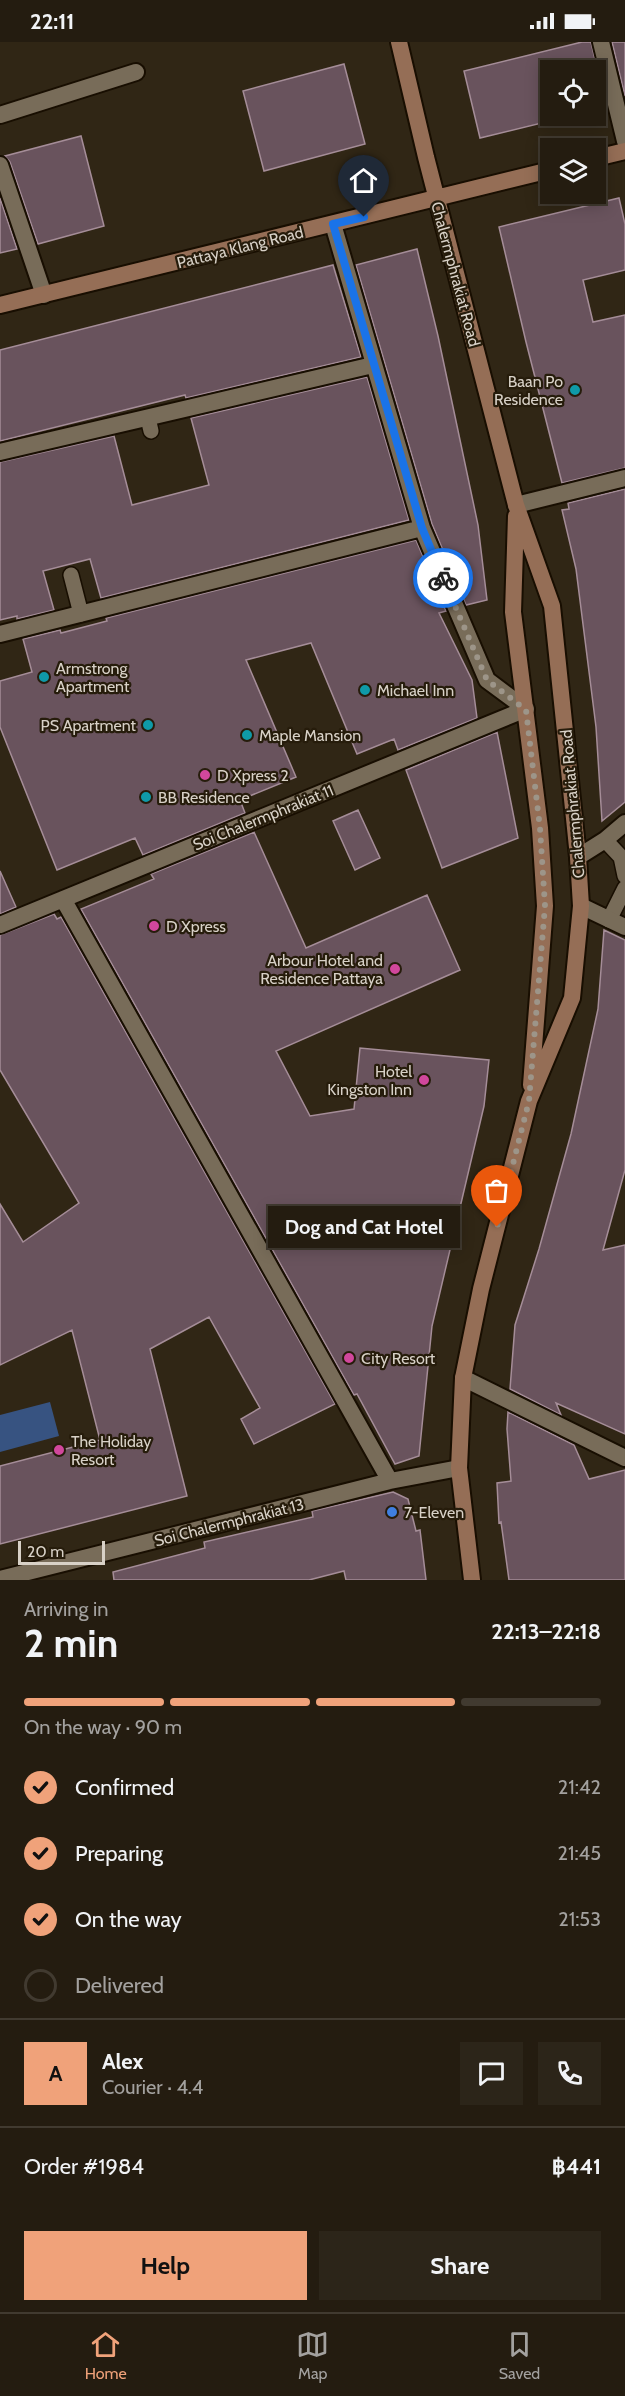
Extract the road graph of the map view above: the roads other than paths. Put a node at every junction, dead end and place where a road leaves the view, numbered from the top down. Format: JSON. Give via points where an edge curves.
{"nodes":[{"id":1,"x":399,"y":42,"type":"edge"},
{"id":2,"x":601,"y":42,"type":"edge"},
{"id":3,"x":136,"y":72,"type":"dead end"},
{"id":4,"x":0,"y":115,"type":"edge"},
{"id":5,"x":625,"y":141,"type":"edge"},
{"id":6,"x":625,"y":151,"type":"edge"},
{"id":7,"x":606,"y":156,"type":"edge"},
{"id":8,"x":0,"y":165,"type":"edge"},
{"id":9,"x":540,"y":173,"type":"edge"},
{"id":10,"x":437,"y":200,"type":"junction"},
{"id":11,"x":333,"y":224,"type":"junction"},
{"id":12,"x":44,"y":295,"type":"junction"},
{"id":13,"x":0,"y":305,"type":"edge"},
{"id":14,"x":373,"y":365,"type":"junction"},
{"id":15,"x":0,"y":452,"type":"edge"},
{"id":16,"x":625,"y":478,"type":"edge"},
{"id":17,"x":516,"y":505,"type":"junction"},
{"id":18,"x":422,"y":528,"type":"junction"},
{"id":19,"x":71,"y":575,"type":"dead end"},
{"id":20,"x":81,"y":614,"type":"junction"},
{"id":21,"x":0,"y":634,"type":"edge"},
{"id":22,"x":526,"y":710,"type":"junction"},
{"id":23,"x":625,"y":823,"type":"edge"},
{"id":24,"x":605,"y":840,"type":"junction"},
{"id":25,"x":578,"y":857,"type":"junction"},
{"id":26,"x":625,"y":876,"type":"edge"},
{"id":27,"x":625,"y":888,"type":"edge"},
{"id":28,"x":63,"y":898,"type":"junction"},
{"id":29,"x":581,"y":906,"type":"junction"},
{"id":30,"x":609,"y":920,"type":"junction"},
{"id":31,"x":0,"y":925,"type":"edge"},
{"id":32,"x":625,"y":927,"type":"edge"},
{"id":33,"x":529,"y":1101,"type":"junction"},
{"id":34,"x":463,"y":1378,"type":"junction"},
{"id":35,"x":625,"y":1458,"type":"edge"},
{"id":36,"x":459,"y":1468,"type":"junction"},
{"id":37,"x":390,"y":1481,"type":"junction"},
{"id":38,"x":0,"y":1579,"type":"edge"},
{"id":39,"x":472,"y":1580,"type":"edge"}],
"edges":[{"from":1,"to":10,"type":"main road","name":"Chalermphrakiat Road"},
{"from":2,"to":5,"type":"street"},
{"from":3,"to":4,"type":"street"},
{"from":6,"to":7,"type":"main road"},
{"from":8,"to":12,"type":"street"},
{"from":9,"to":10,"type":"main road","name":"Pattaya Klang Road"},
{"from":10,"to":11,"type":"main road","name":"Pattaya Klang Road"},
{"from":10,"to":17,"type":"main road","name":"Chalermphrakiat Road"},
{"from":11,"to":12,"type":"main road","name":"Pattaya Klang Road"},
{"from":11,"to":14,"type":"street"},
{"from":12,"to":13,"type":"main road","name":"Pattaya Klang Road"},
{"from":14,"to":15,"type":"street","via":[[149,424]]},
{"from":14,"to":18,"type":"street"},
{"from":16,"to":17,"type":"street"},
{"from":17,"to":22,"type":"main road","name":"Chalermphrakiat Road","via":[[513,612]]},
{"from":17,"to":25,"type":"main road","name":"Chalermphrakiat Road","via":[[552,606]]},
{"from":18,"to":20,"type":"street"},
{"from":18,"to":22,"type":"street","via":[[487,680]]},
{"from":19,"to":20,"type":"lane"},
{"from":20,"to":21,"type":"street"},
{"from":22,"to":28,"type":"street","name":"Soi Chalermphrakiat 11"},
{"from":22,"to":33,"type":"main road","name":"Chalermphrakiat Road","via":[[545,906]]},
{"from":23,"to":24,"type":"street"},
{"from":24,"to":25,"type":"street"},
{"from":24,"to":26,"type":"lane","via":[[621,857]]},
{"from":25,"to":29,"type":"main road","name":"Chalermphrakiat Road"},
{"from":27,"to":30,"type":"lane"},
{"from":28,"to":31,"type":"street","name":"Soi Chalermphrakiat 11"},
{"from":28,"to":37,"type":"street"},
{"from":29,"to":30,"type":"street"},
{"from":29,"to":33,"type":"main road","name":"Chalermphrakiat Road","via":[[572,998]]},
{"from":30,"to":32,"type":"street"},
{"from":33,"to":34,"type":"main road","name":"Chalermphrakiat Road","via":[[481,1289]]},
{"from":34,"to":35,"type":"street"},
{"from":34,"to":36,"type":"main road","name":"Chalermphrakiat Road"},
{"from":36,"to":37,"type":"street","name":"Soi Chalermphrakiat 13"},
{"from":36,"to":39,"type":"main road","name":"Chalermphrakiat Road"},
{"from":37,"to":38,"type":"street","name":"Soi Chalermphrakiat 13"}]}
